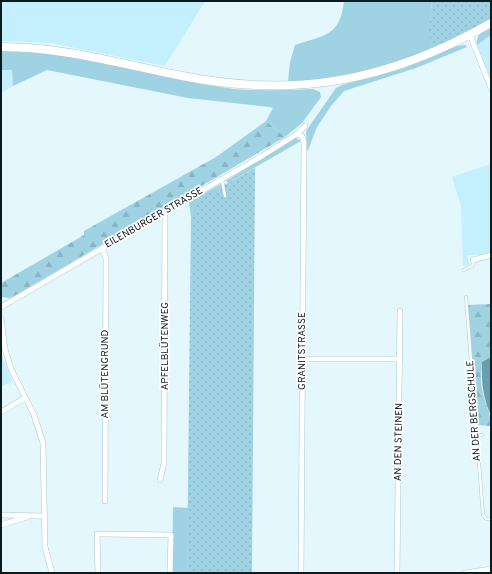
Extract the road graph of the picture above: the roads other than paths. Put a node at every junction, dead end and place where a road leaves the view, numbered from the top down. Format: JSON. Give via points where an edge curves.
{"nodes":[{"id":1,"x":491,"y":23,"type":"edge"},
{"id":2,"x":470,"y":35,"type":"junction"},
{"id":3,"x":1,"y":47,"type":"edge"},
{"id":4,"x":491,"y":88,"type":"edge"},
{"id":5,"x":305,"y":126,"type":"dead end"},
{"id":6,"x":297,"y":134,"type":"junction"},
{"id":7,"x":222,"y":179,"type":"junction"},
{"id":8,"x":225,"y":196,"type":"dead end"},
{"id":9,"x":165,"y":212,"type":"junction"},
{"id":10,"x":102,"y":248,"type":"junction"},
{"id":11,"x":491,"y":254,"type":"edge"},
{"id":12,"x":473,"y":260,"type":"joint"},
{"id":13,"x":464,"y":270,"type":"dead end"},
{"id":14,"x":466,"y":296,"type":"dead end"},
{"id":15,"x":1,"y":307,"type":"edge"},
{"id":16,"x":400,"y":311,"type":"dead end"},
{"id":17,"x":1,"y":319,"type":"edge"},
{"id":18,"x":302,"y":359,"type":"junction"},
{"id":19,"x":400,"y":359,"type":"junction"},
{"id":20,"x":25,"y":398,"type":"junction"},
{"id":21,"x":1,"y":412,"type":"edge"},
{"id":22,"x":482,"y":435,"type":"dead end"},
{"id":23,"x":476,"y":436,"type":"junction"},
{"id":24,"x":160,"y":480,"type":"dead end"},
{"id":25,"x":105,"y":501,"type":"dead end"},
{"id":26,"x":1,"y":515,"type":"edge"},
{"id":27,"x":32,"y":516,"type":"junction"},
{"id":28,"x":43,"y":516,"type":"junction"},
{"id":29,"x":491,"y":519,"type":"edge"},
{"id":30,"x":1,"y":525,"type":"edge"},
{"id":31,"x":489,"y":570,"type":"edge"},
{"id":32,"x":52,"y":573,"type":"edge"},
{"id":33,"x":98,"y":573,"type":"edge"},
{"id":34,"x":170,"y":573,"type":"edge"},
{"id":35,"x":301,"y":573,"type":"edge"},
{"id":36,"x":397,"y":573,"type":"edge"},
{"id":37,"x":465,"y":573,"type":"edge"}],
"edges":[{"from":1,"to":2,"type":"main road"},
{"from":2,"to":3,"type":"main road","via":[[399,66],[373,74],[328,83],[290,86],[227,84],[61,51]]},
{"from":2,"to":4,"type":"street"},
{"from":5,"to":6,"type":"street","name":"EILENBURGER STRASSE"},
{"from":6,"to":7,"type":"street","name":"EILENBURGER STRASSE"},
{"from":6,"to":18,"type":"street","name":"GRANITSTRASSE","via":[[302,136],[304,142]]},
{"from":7,"to":8,"type":"lane"},
{"from":7,"to":9,"type":"street","name":"EILENBURGER STRASSE"},
{"from":9,"to":10,"type":"street","name":"EILENBURGER STRASSE"},
{"from":9,"to":24,"type":"street","name":"APFELBLÜTENWEG","via":[[164,462]]},
{"from":10,"to":15,"type":"street","name":"EILENBURGER STRASSE"},
{"from":10,"to":25,"type":"street","name":"AM BLÜTENGRUND","via":[[106,258]]},
{"from":11,"to":12,"type":"street"},
{"from":12,"to":13,"type":"lane","via":[[473,265]]},
{"from":14,"to":23,"type":"lane","name":"AN DER BERGSCHULE"},
{"from":16,"to":19,"type":"street","name":"AN DEN STEINEN"},
{"from":17,"to":20,"type":"street","via":[[11,369]]},
{"from":18,"to":19,"type":"street"},
{"from":18,"to":35,"type":"street","name":"GRANITSTRASSE"},
{"from":19,"to":36,"type":"street","name":"AN DEN STEINEN"},
{"from":20,"to":21,"type":"street"},
{"from":20,"to":28,"type":"street","via":[[34,415],[43,443]]},
{"from":22,"to":23,"type":"lane"},
{"from":23,"to":29,"type":"lane","name":"AN DER BERGSCHULE","via":[[483,515],[486,519]]},
{"from":26,"to":27,"type":"street"},
{"from":27,"to":28,"type":"street"},
{"from":27,"to":30,"type":"street"},
{"from":28,"to":32,"type":"street","via":[[45,547]]},
{"from":31,"to":37,"type":"street"},
{"from":33,"to":34,"type":"street","via":[[97,534],[171,535]]}]}
